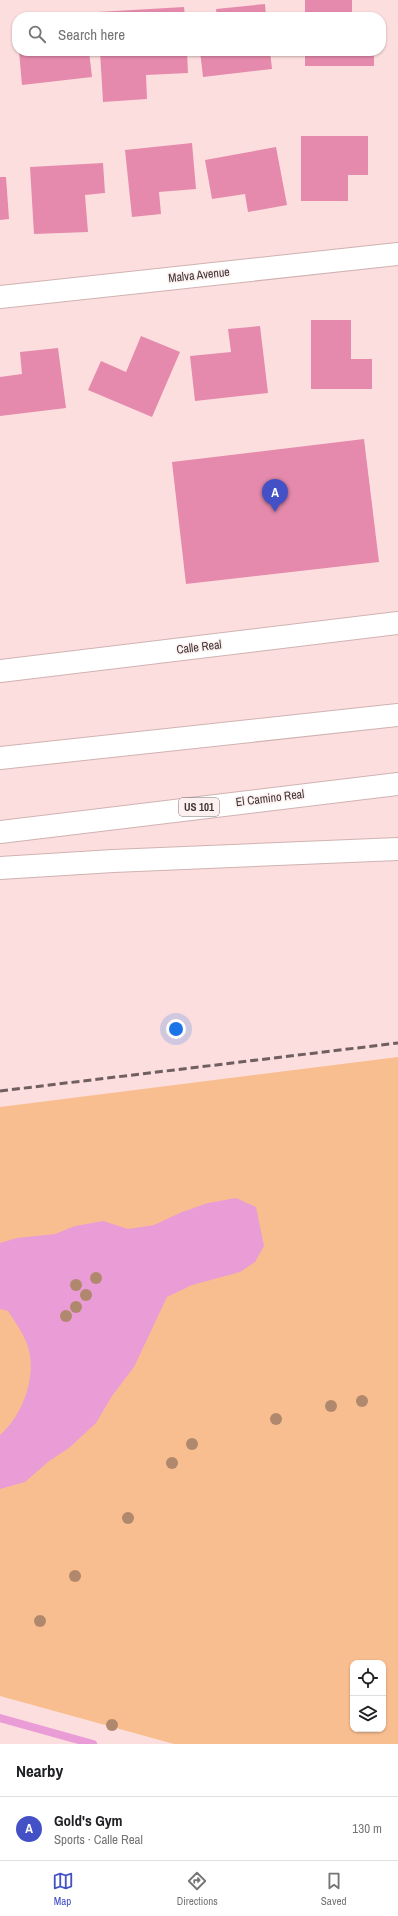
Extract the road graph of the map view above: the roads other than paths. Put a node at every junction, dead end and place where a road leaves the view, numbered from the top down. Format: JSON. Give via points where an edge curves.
{"nodes":[{"id":1,"x":398,"y":254,"type":"edge"},
{"id":2,"x":0,"y":297,"type":"edge"},
{"id":3,"x":398,"y":623,"type":"edge"},
{"id":4,"x":0,"y":671,"type":"edge"},
{"id":5,"x":398,"y":715,"type":"edge"},
{"id":6,"x":0,"y":758,"type":"edge"},
{"id":7,"x":398,"y":784,"type":"edge"},
{"id":8,"x":0,"y":832,"type":"edge"},
{"id":9,"x":398,"y":849,"type":"edge"},
{"id":10,"x":0,"y":868,"type":"edge"}],
"edges":[{"from":1,"to":2,"type":"main road","name":"Malva Avenue"},
{"from":3,"to":4,"type":"main road","name":"Calle Real"},
{"from":5,"to":6,"type":"main road"},
{"from":7,"to":8,"type":"main road","name":"El Camino Real","number":"US 101"},
{"from":9,"to":10,"type":"main road","via":[[121,860]]}]}
